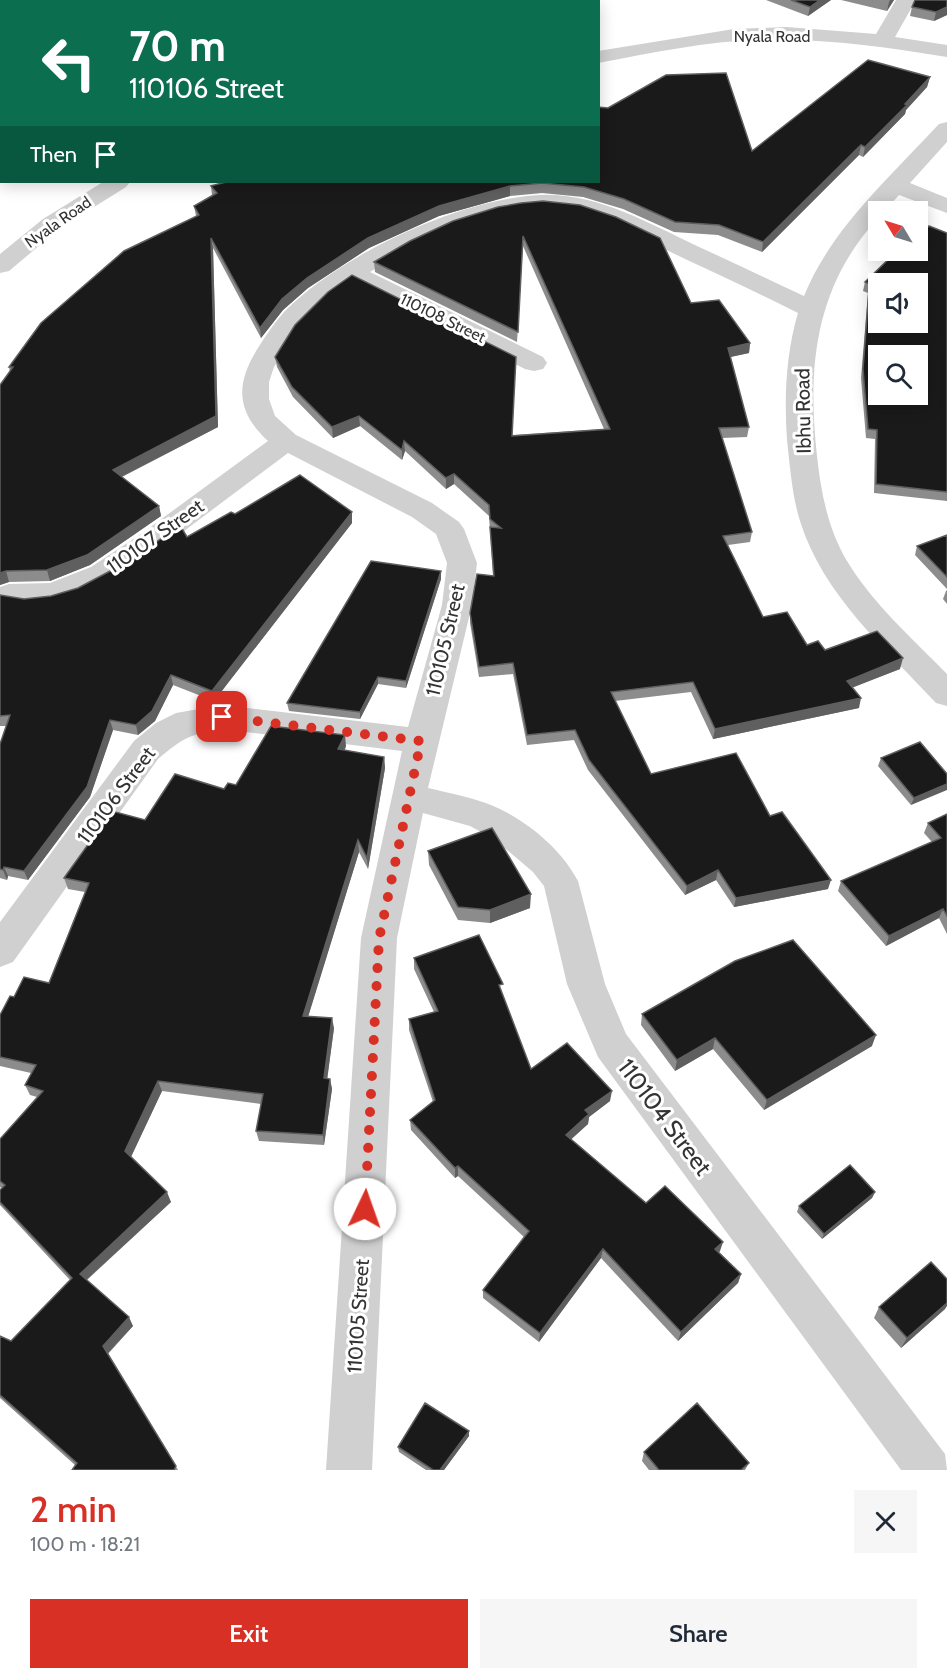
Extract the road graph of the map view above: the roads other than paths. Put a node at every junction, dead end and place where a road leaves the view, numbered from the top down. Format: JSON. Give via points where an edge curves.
{"nodes":[{"id":1,"x":906,"y":0,"type":"edge"},
{"id":2,"x":882,"y":41,"type":"junction"},
{"id":3,"x":947,"y":51,"type":"edge"},
{"id":4,"x":600,"y":57,"type":"edge"},
{"id":5,"x":947,"y":129,"type":"edge"},
{"id":6,"x":116,"y":183,"type":"edge"},
{"id":7,"x":896,"y":186,"type":"junction"},
{"id":8,"x":947,"y":206,"type":"edge"},
{"id":9,"x":0,"y":266,"type":"edge"},
{"id":10,"x":352,"y":273,"type":"junction"},
{"id":11,"x":811,"y":309,"type":"junction"},
{"id":12,"x":534,"y":363,"type":"dead end"},
{"id":13,"x":286,"y":441,"type":"junction"},
{"id":14,"x":9,"y":595,"type":"edge"},
{"id":15,"x":947,"y":694,"type":"edge"},
{"id":16,"x":421,"y":741,"type":"junction"},
{"id":17,"x":408,"y":796,"type":"junction"},
{"id":18,"x":0,"y":951,"type":"edge"},
{"id":19,"x":349,"y":1470,"type":"edge"},
{"id":20,"x":929,"y":1470,"type":"edge"}],
"edges":[{"from":1,"to":2,"type":"street"},
{"from":2,"to":3,"type":"street","name":"Nyala Road"},
{"from":2,"to":4,"type":"street","name":"Nyala Road","via":[[798,34],[734,35]]},
{"from":5,"to":7,"type":"street","name":"Ibhu Road"},
{"from":6,"to":9,"type":"street","name":"Nyala Road","via":[[51,224]]},
{"from":7,"to":8,"type":"street"},
{"from":7,"to":11,"type":"street","name":"Ibhu Road","via":[[845,243],[826,273]]},
{"from":10,"to":11,"type":"street","name":"110105 Street","via":[[399,245],[454,221],[523,203],[543,202],[584,206],[612,215]]},
{"from":10,"to":12,"type":"street","name":"110108 Street"},
{"from":10,"to":13,"type":"street","name":"110105 Street","via":[[296,315],[258,368],[254,385],[261,416]]},
{"from":11,"to":15,"type":"street","name":"Ibhu Road","via":[[798,381],[807,496],[816,528],[835,566],[861,602]]},
{"from":13,"to":14,"type":"street","name":"110107 Street","via":[[102,574],[50,594]]},
{"from":13,"to":16,"type":"street","name":"110105 Street","via":[[422,510],[449,529],[462,563],[457,605]]},
{"from":16,"to":17,"type":"street","name":"110105 Street"},
{"from":16,"to":18,"type":"street","name":"110106 Street","via":[[222,717],[188,722],[146,750]]},
{"from":17,"to":19,"type":"street","name":"110105 Street","via":[[379,939]]},
{"from":17,"to":20,"type":"street","name":"110104 Street","via":[[478,815],[506,829],[545,862],[560,881],[586,984],[612,1045]]}]}
